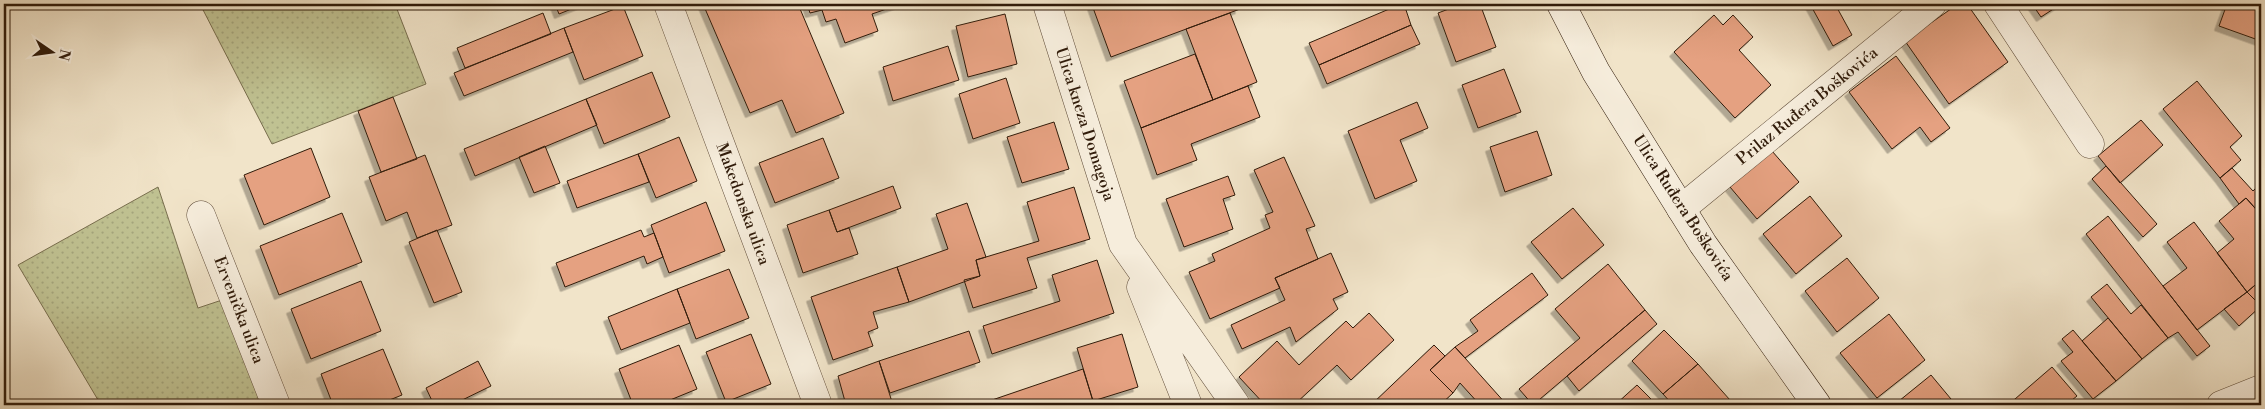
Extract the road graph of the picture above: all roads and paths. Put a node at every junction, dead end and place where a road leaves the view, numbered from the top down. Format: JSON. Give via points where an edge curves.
{"nodes":[{"id":1,"x":668,"y":4,"type":"edge"},
{"id":2,"x":1047,"y":4,"type":"edge"},
{"id":3,"x":1561,"y":4,"type":"edge"},
{"id":4,"x":1932,"y":4,"type":"edge"},
{"id":5,"x":1998,"y":4,"type":"edge"},
{"id":6,"x":2090,"y":144,"type":"dead end"},
{"id":7,"x":1681,"y":209,"type":"junction"},
{"id":8,"x":201,"y":215,"type":"dead end"},
{"id":9,"x":1124,"y":244,"type":"junction"},
{"id":10,"x":2261,"y":389,"type":"edge"},
{"id":11,"x":276,"y":405,"type":"edge"},
{"id":12,"x":818,"y":405,"type":"edge"},
{"id":13,"x":1188,"y":405,"type":"edge"},
{"id":14,"x":1236,"y":405,"type":"edge"},
{"id":15,"x":1817,"y":405,"type":"edge"},
{"id":16,"x":2221,"y":405,"type":"edge"}],
"edges":[{"from":1,"to":12,"type":"street","name":"Makedonska ulica"},
{"from":2,"to":9,"type":"street","name":"Ulica kneza Domagoja"},
{"from":3,"to":7,"type":"street","name":"Ulica Ruđera Boškovića","via":[[1596,72]]},
{"from":4,"to":7,"type":"street","name":"Prilaz Ruđera Boškovića"},
{"from":5,"to":6,"type":"street"},
{"from":7,"to":15,"type":"street","name":"Ulica Ruđera Boškovića"},
{"from":8,"to":11,"type":"street","name":"Ervenička ulica"},
{"from":9,"to":13,"type":"street","name":"Ulica kneza Domagoja"},
{"from":9,"to":14,"type":"street","name":"Ulica kneza Domagoja"},
{"from":10,"to":16,"type":"street"}]}
